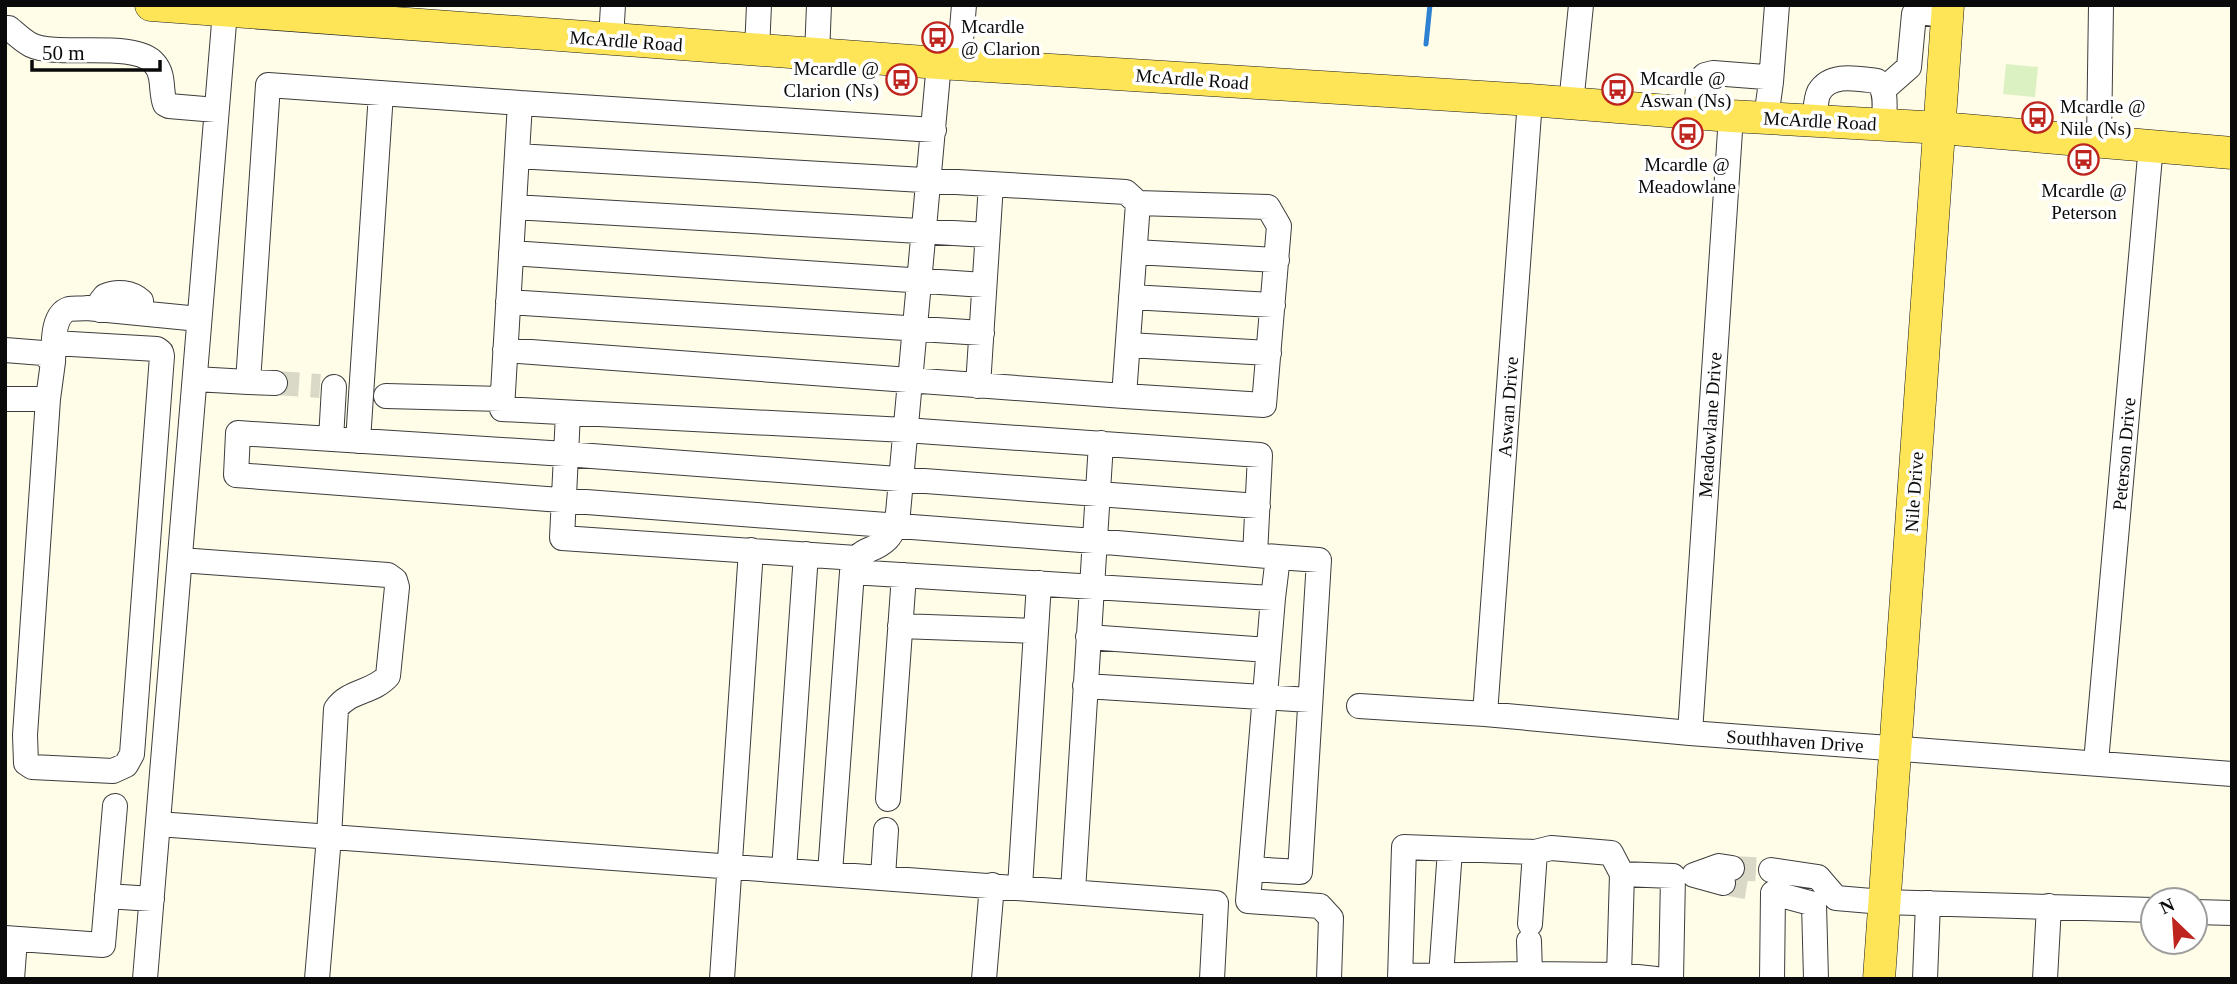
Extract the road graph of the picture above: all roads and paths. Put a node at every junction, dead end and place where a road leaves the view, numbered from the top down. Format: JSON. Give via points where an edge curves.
{"nodes":[{"id":1,"x":151,"y":5,"type":"edge"},
{"id":2,"x":613,"y":5,"type":"edge"},
{"id":3,"x":759,"y":5,"type":"edge"},
{"id":4,"x":819,"y":5,"type":"edge"},
{"id":5,"x":964,"y":5,"type":"edge"},
{"id":6,"x":1581,"y":5,"type":"edge"},
{"id":7,"x":1777,"y":5,"type":"edge"},
{"id":8,"x":2101,"y":5,"type":"edge"},
{"id":9,"x":1948,"y":10,"type":"edge"},
{"id":10,"x":225,"y":11,"type":"junction"},
{"id":11,"x":5,"y":28,"type":"edge"},
{"id":12,"x":611,"y":39,"type":"junction"},
{"id":13,"x":757,"y":50,"type":"junction"},
{"id":14,"x":817,"y":55,"type":"junction"},
{"id":15,"x":949,"y":64,"type":"junction"},
{"id":16,"x":1771,"y":82,"type":"junction"},
{"id":17,"x":1884,"y":89,"type":"junction"},
{"id":18,"x":381,"y":93,"type":"junction"},
{"id":19,"x":1530,"y":100,"type":"junction"},
{"id":20,"x":520,"y":103,"type":"junction"},
{"id":21,"x":1572,"y":104,"type":"junction"},
{"id":22,"x":216,"y":110,"type":"junction"},
{"id":23,"x":1695,"y":114,"type":"junction"},
{"id":24,"x":1731,"y":117,"type":"junction"},
{"id":25,"x":1766,"y":118,"type":"junction"},
{"id":26,"x":1814,"y":121,"type":"junction"},
{"id":27,"x":1884,"y":124,"type":"junction"},
{"id":28,"x":1941,"y":128,"type":"junction"},
{"id":29,"x":934,"y":130,"type":"junction"},
{"id":30,"x":2099,"y":141,"type":"junction"},
{"id":31,"x":2151,"y":145,"type":"junction"},
{"id":32,"x":2232,"y":153,"type":"edge"},
{"id":33,"x":517,"y":156,"type":"junction"},
{"id":34,"x":929,"y":181,"type":"junction"},
{"id":35,"x":991,"y":184,"type":"junction"},
{"id":36,"x":1138,"y":203,"type":"junction"},
{"id":37,"x":514,"y":207,"type":"junction"},
{"id":38,"x":924,"y":230,"type":"junction"},
{"id":39,"x":988,"y":235,"type":"junction"},
{"id":40,"x":511,"y":253,"type":"junction"},
{"id":41,"x":1135,"y":253,"type":"junction"},
{"id":42,"x":1277,"y":260,"type":"junction"},
{"id":43,"x":919,"y":280,"type":"junction"},
{"id":44,"x":984,"y":285,"type":"junction"},
{"id":45,"x":1131,"y":297,"type":"junction"},
{"id":46,"x":508,"y":302,"type":"junction"},
{"id":47,"x":1273,"y":305,"type":"junction"},
{"id":48,"x":200,"y":318,"type":"junction"},
{"id":49,"x":915,"y":329,"type":"junction"},
{"id":50,"x":982,"y":333,"type":"junction"},
{"id":51,"x":1128,"y":345,"type":"junction"},
{"id":52,"x":5,"y":350,"type":"edge"},
{"id":53,"x":505,"y":350,"type":"junction"},
{"id":54,"x":53,"y":352,"type":"junction"},
{"id":55,"x":1269,"y":353,"type":"junction"},
{"id":56,"x":195,"y":379,"type":"junction"},
{"id":57,"x":910,"y":381,"type":"junction"},
{"id":58,"x":248,"y":382,"type":"junction"},
{"id":59,"x":275,"y":383,"type":"tunnel mouth"},
{"id":60,"x":978,"y":386,"type":"junction"},
{"id":61,"x":362,"y":389,"type":"junction"},
{"id":62,"x":386,"y":396,"type":"dead end"},
{"id":63,"x":1124,"y":396,"type":"junction"},
{"id":64,"x":5,"y":399,"type":"edge"},
{"id":65,"x":48,"y":399,"type":"junction"},
{"id":66,"x":502,"y":399,"type":"junction"},
{"id":67,"x":568,"y":412,"type":"junction"},
{"id":68,"x":905,"y":430,"type":"junction"},
{"id":69,"x":331,"y":439,"type":"junction"},
{"id":70,"x":358,"y":441,"type":"junction"},
{"id":71,"x":1101,"y":443,"type":"junction"},
{"id":72,"x":565,"y":454,"type":"junction"},
{"id":73,"x":901,"y":478,"type":"junction"},
{"id":74,"x":1099,"y":493,"type":"junction"},
{"id":75,"x":563,"y":499,"type":"junction"},
{"id":76,"x":1258,"y":506,"type":"junction"},
{"id":77,"x":895,"y":526,"type":"junction"},
{"id":78,"x":1094,"y":541,"type":"junction"},
{"id":79,"x":751,"y":550,"type":"junction"},
{"id":80,"x":806,"y":554,"type":"junction"},
{"id":81,"x":1266,"y":556,"type":"junction"},
{"id":82,"x":180,"y":560,"type":"junction"},
{"id":83,"x":854,"y":565,"type":"junction"},
{"id":84,"x":904,"y":575,"type":"junction"},
{"id":85,"x":1039,"y":583,"type":"junction"},
{"id":86,"x":1091,"y":587,"type":"junction"},
{"id":87,"x":1273,"y":598,"type":"junction"},
{"id":88,"x":900,"y":626,"type":"junction"},
{"id":89,"x":1036,"y":631,"type":"junction"},
{"id":90,"x":1088,"y":637,"type":"junction"},
{"id":91,"x":1268,"y":650,"type":"junction"},
{"id":92,"x":1085,"y":686,"type":"junction"},
{"id":93,"x":1265,"y":697,"type":"junction"},
{"id":94,"x":1311,"y":700,"type":"junction"},
{"id":95,"x":1359,"y":706,"type":"dead end"},
{"id":96,"x":1485,"y":714,"type":"junction"},
{"id":97,"x":1690,"y":733,"type":"junction"},
{"id":98,"x":1894,"y":749,"type":"junction"},
{"id":99,"x":2096,"y":762,"type":"junction"},
{"id":100,"x":2232,"y":774,"type":"edge"},
{"id":101,"x":888,"y":799,"type":"dead end"},
{"id":102,"x":115,"y":806,"type":"dead end"},
{"id":103,"x":158,"y":824,"type":"junction"},
{"id":104,"x":886,"y":830,"type":"dead end"},
{"id":105,"x":329,"y":837,"type":"junction"},
{"id":106,"x":1450,"y":850,"type":"junction"},
{"id":107,"x":1535,"y":852,"type":"junction"},
{"id":108,"x":729,"y":866,"type":"junction"},
{"id":109,"x":1251,"y":869,"type":"junction"},
{"id":110,"x":784,"y":870,"type":"junction"},
{"id":111,"x":830,"y":873,"type":"junction"},
{"id":112,"x":1622,"y":874,"type":"junction"},
{"id":113,"x":1684,"y":875,"type":"junction"},
{"id":114,"x":1727,"y":876,"type":"tunnel mouth"},
{"id":115,"x":883,"y":877,"type":"junction"},
{"id":116,"x":992,"y":885,"type":"junction"},
{"id":117,"x":1020,"y":887,"type":"junction"},
{"id":118,"x":1073,"y":891,"type":"junction"},
{"id":119,"x":107,"y":896,"type":"junction"},
{"id":120,"x":152,"y":899,"type":"junction"},
{"id":121,"x":1248,"y":901,"type":"junction"},
{"id":122,"x":1825,"y":901,"type":"junction"},
{"id":123,"x":1216,"y":902,"type":"junction"},
{"id":124,"x":1883,"y":902,"type":"junction"},
{"id":125,"x":1928,"y":903,"type":"junction"},
{"id":126,"x":2049,"y":906,"type":"junction"},
{"id":127,"x":2139,"y":909,"type":"edge"},
{"id":128,"x":2209,"y":912,"type":"edge"},
{"id":129,"x":2232,"y":913,"type":"edge"},
{"id":130,"x":10,"y":939,"type":"edge"},
{"id":131,"x":1530,"y":974,"type":"junction"},
{"id":132,"x":1619,"y":975,"type":"junction"},
{"id":133,"x":1441,"y":976,"type":"junction"},
{"id":134,"x":1400,"y":977,"type":"edge"},
{"id":135,"x":1648,"y":978,"type":"edge"},
{"id":136,"x":12,"y":979,"type":"edge"},
{"id":137,"x":145,"y":979,"type":"edge"},
{"id":138,"x":317,"y":979,"type":"edge"},
{"id":139,"x":722,"y":979,"type":"edge"},
{"id":140,"x":984,"y":979,"type":"edge"},
{"id":141,"x":1212,"y":979,"type":"edge"},
{"id":142,"x":1329,"y":979,"type":"edge"},
{"id":143,"x":1656,"y":979,"type":"edge"},
{"id":144,"x":1671,"y":979,"type":"edge"},
{"id":145,"x":1772,"y":979,"type":"edge"},
{"id":146,"x":1816,"y":979,"type":"edge"},
{"id":147,"x":1879,"y":979,"type":"edge"},
{"id":148,"x":1925,"y":979,"type":"edge"},
{"id":149,"x":2045,"y":979,"type":"edge"}],
"edges":[{"from":1,"to":10,"type":"main road","name":"McArdle Road"},
{"from":2,"to":12,"type":"street"},
{"from":3,"to":13,"type":"street"},
{"from":4,"to":14,"type":"street"},
{"from":5,"to":15,"type":"street"},
{"from":6,"to":21,"type":"street"},
{"from":7,"to":16,"type":"street"},
{"from":8,"to":30,"type":"street"},
{"from":9,"to":17,"type":"street","via":[[1914,14],[1909,67]]},
{"from":9,"to":28,"type":"main road","name":"Nile Drive"},
{"from":10,"to":12,"type":"main road","name":"McArdle Road"},
{"from":10,"to":22,"type":"street"},
{"from":11,"to":22,"type":"street","via":[[32,46],[147,57],[161,76],[165,104]]},
{"from":12,"to":13,"type":"main road","name":"McArdle Road"},
{"from":13,"to":14,"type":"main road","name":"McArdle Road"},
{"from":14,"to":15,"type":"main road","name":"McArdle Road"},
{"from":15,"to":19,"type":"main road","name":"McArdle Road"},
{"from":15,"to":29,"type":"street"},
{"from":16,"to":23,"type":"street","via":[[1765,77],[1705,75],[1699,81]]},
{"from":16,"to":25,"type":"street"},
{"from":17,"to":26,"type":"street","via":[[1877,81],[1840,78],[1827,83],[1818,94]]},
{"from":17,"to":27,"type":"street"},
{"from":18,"to":20,"type":"street"},
{"from":18,"to":58,"type":"street","via":[[268,85]]},
{"from":18,"to":61,"type":"street"},
{"from":19,"to":21,"type":"main road","name":"McArdle Road"},
{"from":19,"to":96,"type":"street","name":"Aswan Drive"},
{"from":20,"to":29,"type":"street"},
{"from":20,"to":33,"type":"street"},
{"from":21,"to":23,"type":"main road","name":"McArdle Road"},
{"from":22,"to":48,"type":"street"},
{"from":23,"to":24,"type":"main road","name":"McArdle Road"},
{"from":24,"to":25,"type":"main road","name":"McArdle Road"},
{"from":24,"to":97,"type":"street","name":"Meadowlane Drive"},
{"from":25,"to":26,"type":"main road","name":"McArdle Road"},
{"from":26,"to":27,"type":"main road","name":"McArdle Road"},
{"from":27,"to":28,"type":"main road","name":"McArdle Road"},
{"from":28,"to":30,"type":"main road","name":"McArdle Road"},
{"from":28,"to":98,"type":"main road","name":"Nile Drive"},
{"from":29,"to":34,"type":"street"},
{"from":30,"to":31,"type":"main road","name":"McArdle Road"},
{"from":31,"to":32,"type":"main road","name":"McArdle Road"},
{"from":31,"to":99,"type":"street","name":"Peterson Drive"},
{"from":33,"to":34,"type":"street"},
{"from":33,"to":37,"type":"street"},
{"from":34,"to":35,"type":"street"},
{"from":34,"to":38,"type":"street"},
{"from":35,"to":36,"type":"street","via":[[1126,191]]},
{"from":35,"to":39,"type":"street"},
{"from":36,"to":41,"type":"street"},
{"from":36,"to":42,"type":"street","via":[[1268,207],[1279,226]]},
{"from":37,"to":38,"type":"street"},
{"from":37,"to":40,"type":"street"},
{"from":38,"to":39,"type":"street"},
{"from":38,"to":43,"type":"street"},
{"from":39,"to":44,"type":"street"},
{"from":40,"to":43,"type":"street"},
{"from":40,"to":46,"type":"street"},
{"from":41,"to":42,"type":"street"},
{"from":41,"to":45,"type":"street"},
{"from":42,"to":47,"type":"street"},
{"from":43,"to":44,"type":"street"},
{"from":43,"to":49,"type":"street"},
{"from":44,"to":50,"type":"street"},
{"from":45,"to":47,"type":"street"},
{"from":45,"to":51,"type":"street"},
{"from":46,"to":49,"type":"street"},
{"from":46,"to":53,"type":"street"},
{"from":47,"to":55,"type":"street"},
{"from":48,"to":54,"type":"street","via":[[68,309],[56,324]]},
{"from":48,"to":56,"type":"street"},
{"from":49,"to":50,"type":"street"},
{"from":49,"to":57,"type":"street"},
{"from":50,"to":60,"type":"street"},
{"from":51,"to":55,"type":"street"},
{"from":51,"to":63,"type":"street"},
{"from":52,"to":54,"type":"street"},
{"from":53,"to":57,"type":"street"},
{"from":53,"to":66,"type":"street"},
{"from":54,"to":65,"type":"street"},
{"from":54,"to":65,"type":"street","via":[[157,349],[162,356],[132,754],[126,765],[113,771],[26,763]]},
{"from":55,"to":63,"type":"street","via":[[1264,405]]},
{"from":56,"to":58,"type":"street"},
{"from":56,"to":82,"type":"street"},
{"from":57,"to":60,"type":"street"},
{"from":57,"to":68,"type":"street"},
{"from":58,"to":59,"type":"street"},
{"from":60,"to":63,"type":"street"},
{"from":61,"to":69,"type":"street","via":[[327,387]]},
{"from":61,"to":70,"type":"street"},
{"from":62,"to":66,"type":"street"},
{"from":64,"to":65,"type":"street"},
{"from":66,"to":67,"type":"street","via":[[502,409]]},
{"from":67,"to":68,"type":"street"},
{"from":67,"to":72,"type":"street"},
{"from":68,"to":71,"type":"street"},
{"from":68,"to":73,"type":"street"},
{"from":69,"to":70,"type":"street"},
{"from":69,"to":75,"type":"street","via":[[238,433],[236,475]]},
{"from":70,"to":72,"type":"street"},
{"from":71,"to":74,"type":"street"},
{"from":71,"to":76,"type":"street","via":[[1260,455]]},
{"from":72,"to":73,"type":"street"},
{"from":72,"to":75,"type":"street"},
{"from":73,"to":74,"type":"street"},
{"from":73,"to":77,"type":"street"},
{"from":74,"to":76,"type":"street"},
{"from":74,"to":78,"type":"street"},
{"from":75,"to":77,"type":"street"},
{"from":75,"to":79,"type":"street","via":[[562,538]]},
{"from":76,"to":81,"type":"street"},
{"from":77,"to":78,"type":"street"},
{"from":77,"to":83,"type":"street","via":[[888,538],[864,550]]},
{"from":78,"to":81,"type":"street"},
{"from":78,"to":86,"type":"street"},
{"from":79,"to":80,"type":"street"},
{"from":79,"to":108,"type":"street"},
{"from":80,"to":83,"type":"street"},
{"from":80,"to":110,"type":"street"},
{"from":81,"to":87,"type":"street"},
{"from":81,"to":94,"type":"street","via":[[1319,560]]},
{"from":82,"to":103,"type":"street"},
{"from":82,"to":105,"type":"street","via":[[388,575],[395,580],[388,676],[382,683],[352,694],[336,709]]},
{"from":83,"to":84,"type":"street"},
{"from":83,"to":111,"type":"street"},
{"from":84,"to":85,"type":"street"},
{"from":84,"to":88,"type":"street"},
{"from":85,"to":86,"type":"street"},
{"from":85,"to":89,"type":"street"},
{"from":86,"to":87,"type":"street"},
{"from":86,"to":90,"type":"street"},
{"from":87,"to":91,"type":"street"},
{"from":88,"to":89,"type":"street"},
{"from":88,"to":101,"type":"street"},
{"from":89,"to":117,"type":"street"},
{"from":90,"to":91,"type":"street"},
{"from":90,"to":92,"type":"street"},
{"from":91,"to":93,"type":"street"},
{"from":92,"to":93,"type":"street"},
{"from":92,"to":118,"type":"street"},
{"from":93,"to":94,"type":"street"},
{"from":93,"to":109,"type":"street"},
{"from":94,"to":109,"type":"street","via":[[1300,872]]},
{"from":95,"to":96,"type":"street","name":"Southhaven Drive"},
{"from":96,"to":97,"type":"street","name":"Southhaven Drive"},
{"from":97,"to":98,"type":"street","name":"Southhaven Drive"},
{"from":98,"to":99,"type":"street","name":"Southhaven Drive"},
{"from":98,"to":124,"type":"main road","name":"Nile Drive"},
{"from":99,"to":100,"type":"street","name":"Southhaven Drive"},
{"from":102,"to":119,"type":"street"},
{"from":103,"to":105,"type":"street"},
{"from":103,"to":120,"type":"street"},
{"from":104,"to":115,"type":"street"},
{"from":105,"to":108,"type":"street"},
{"from":105,"to":138,"type":"street"},
{"from":106,"to":107,"type":"street"},
{"from":106,"to":133,"type":"street"},
{"from":106,"to":134,"type":"street","via":[[1404,847]]},
{"from":107,"to":112,"type":"street","via":[[1551,848],[1611,853]]},
{"from":107,"to":131,"type":"street"},
{"from":108,"to":110,"type":"street"},
{"from":108,"to":139,"type":"street"},
{"from":109,"to":121,"type":"street"},
{"from":110,"to":111,"type":"street"},
{"from":111,"to":115,"type":"street"},
{"from":112,"to":113,"type":"street"},
{"from":112,"to":132,"type":"street"},
{"from":113,"to":114,"type":"street","via":[[1718,866]]},
{"from":113,"to":144,"type":"street"},
{"from":115,"to":116,"type":"street"},
{"from":116,"to":117,"type":"street"},
{"from":116,"to":140,"type":"street"},
{"from":117,"to":118,"type":"street"},
{"from":118,"to":123,"type":"street"},
{"from":119,"to":120,"type":"street"},
{"from":119,"to":130,"type":"street","via":[[103,945]]},
{"from":120,"to":137,"type":"street"},
{"from":121,"to":123,"type":"street"},
{"from":121,"to":142,"type":"street","via":[[1320,905],[1331,918]]},
{"from":122,"to":124,"type":"street"},
{"from":122,"to":145,"type":"street","via":[[1767,884]]},
{"from":122,"to":146,"type":"street"},
{"from":123,"to":141,"type":"street"},
{"from":124,"to":125,"type":"street"},
{"from":124,"to":147,"type":"main road","name":"Nile Drive"},
{"from":125,"to":126,"type":"street"},
{"from":125,"to":148,"type":"street"},
{"from":126,"to":127,"type":"street"},
{"from":126,"to":149,"type":"street"},
{"from":128,"to":129,"type":"street"},
{"from":130,"to":136,"type":"street"},
{"from":131,"to":132,"type":"street"},
{"from":131,"to":133,"type":"street"},
{"from":132,"to":135,"type":"street"},
{"from":133,"to":134,"type":"street"},
{"from":135,"to":143,"type":"street"}]}
